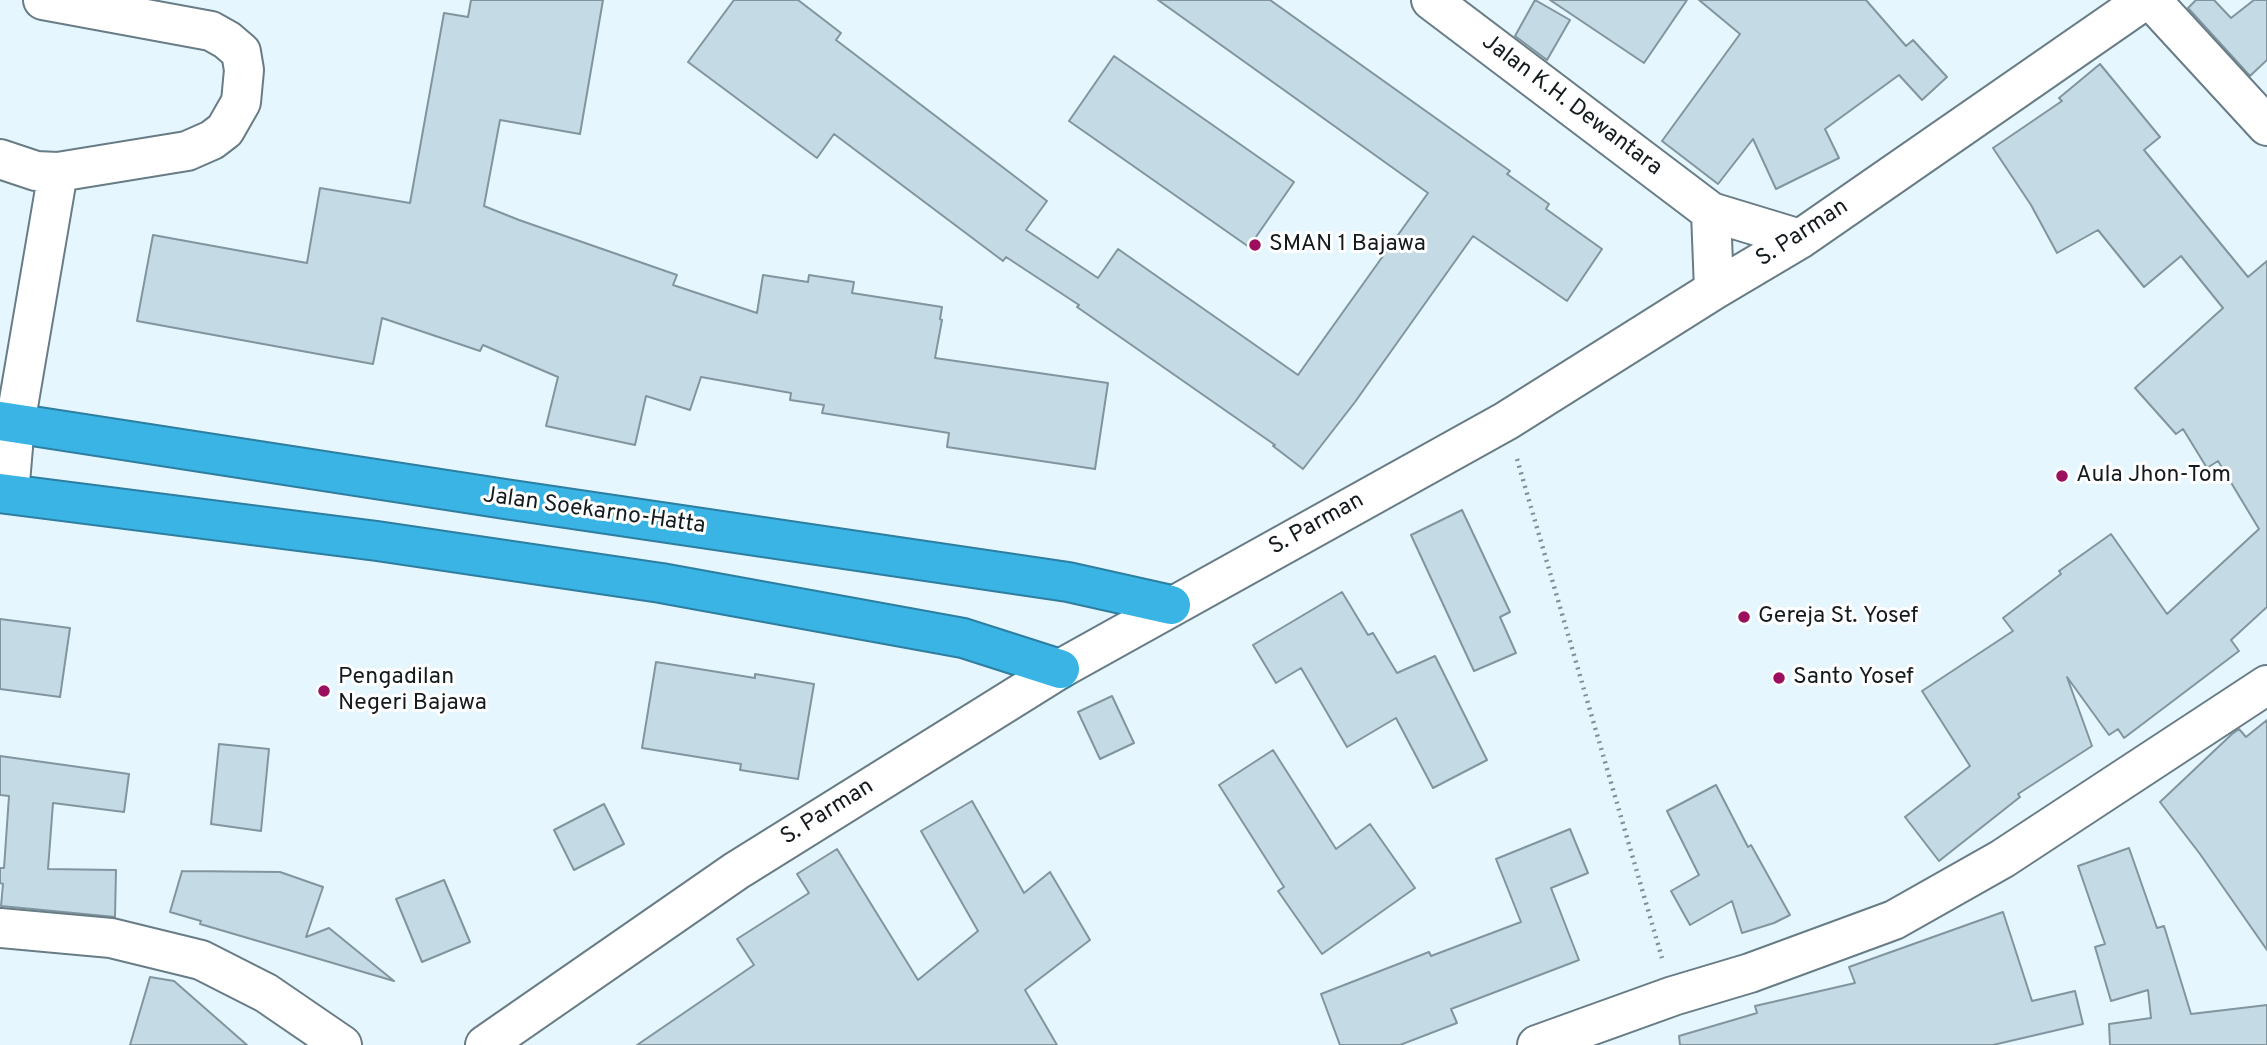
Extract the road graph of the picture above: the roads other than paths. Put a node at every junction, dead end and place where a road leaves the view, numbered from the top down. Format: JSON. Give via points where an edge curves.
{"nodes":[{"id":1,"x":43,"y":0,"type":"edge"},
{"id":2,"x":1431,"y":0,"type":"edge"},
{"id":3,"x":2145,"y":0,"type":"edge"},
{"id":4,"x":2151,"y":0,"type":"edge"},
{"id":5,"x":2267,"y":126,"type":"edge"},
{"id":6,"x":0,"y":159,"type":"edge"},
{"id":7,"x":58,"y":172,"type":"junction"},
{"id":8,"x":1711,"y":212,"type":"junction"},
{"id":9,"x":1800,"y":239,"type":"junction"},
{"id":10,"x":1714,"y":290,"type":"junction"},
{"id":11,"x":8,"y":423,"type":"edge"},
{"id":12,"x":5,"y":493,"type":"edge"},
{"id":13,"x":1171,"y":606,"type":"junction"},
{"id":14,"x":1060,"y":669,"type":"junction"},
{"id":15,"x":2267,"y":685,"type":"edge"},
{"id":16,"x":0,"y":928,"type":"edge"},
{"id":17,"x":342,"y":1045,"type":"edge"},
{"id":18,"x":485,"y":1045,"type":"edge"},
{"id":19,"x":1537,"y":1045,"type":"edge"}],
"edges":[{"from":1,"to":7,"type":"street","via":[[211,31],[241,52],[244,70],[242,102],[225,130],[212,140],[187,151]]},
{"from":2,"to":8,"type":"street","name":"Jalan K.H. Dewantara"},
{"from":3,"to":9,"type":"street","name":"S. Parman"},
{"from":4,"to":5,"type":"street"},
{"from":6,"to":7,"type":"street","via":[[36,171]]},
{"from":7,"to":11,"type":"street"},
{"from":8,"to":9,"type":"street"},
{"from":8,"to":10,"type":"street"},
{"from":9,"to":10,"type":"street","name":"S. Parman"},
{"from":10,"to":13,"type":"street","name":"S. Parman","via":[[1506,421]]},
{"from":11,"to":12,"type":"street"},
{"from":11,"to":13,"type":"highway","name":"Jalan Soekarno-Hatta","via":[[1068,582]]},
{"from":12,"to":14,"type":"highway","via":[[662,583],[963,638]]},
{"from":13,"to":14,"type":"street","name":"S. Parman"},
{"from":14,"to":18,"type":"street","name":"S. Parman","via":[[736,870]]},
{"from":15,"to":19,"type":"street","via":[[2002,859],[1894,920]]},
{"from":16,"to":17,"type":"street","via":[[111,938],[201,960],[266,993]]}]}
